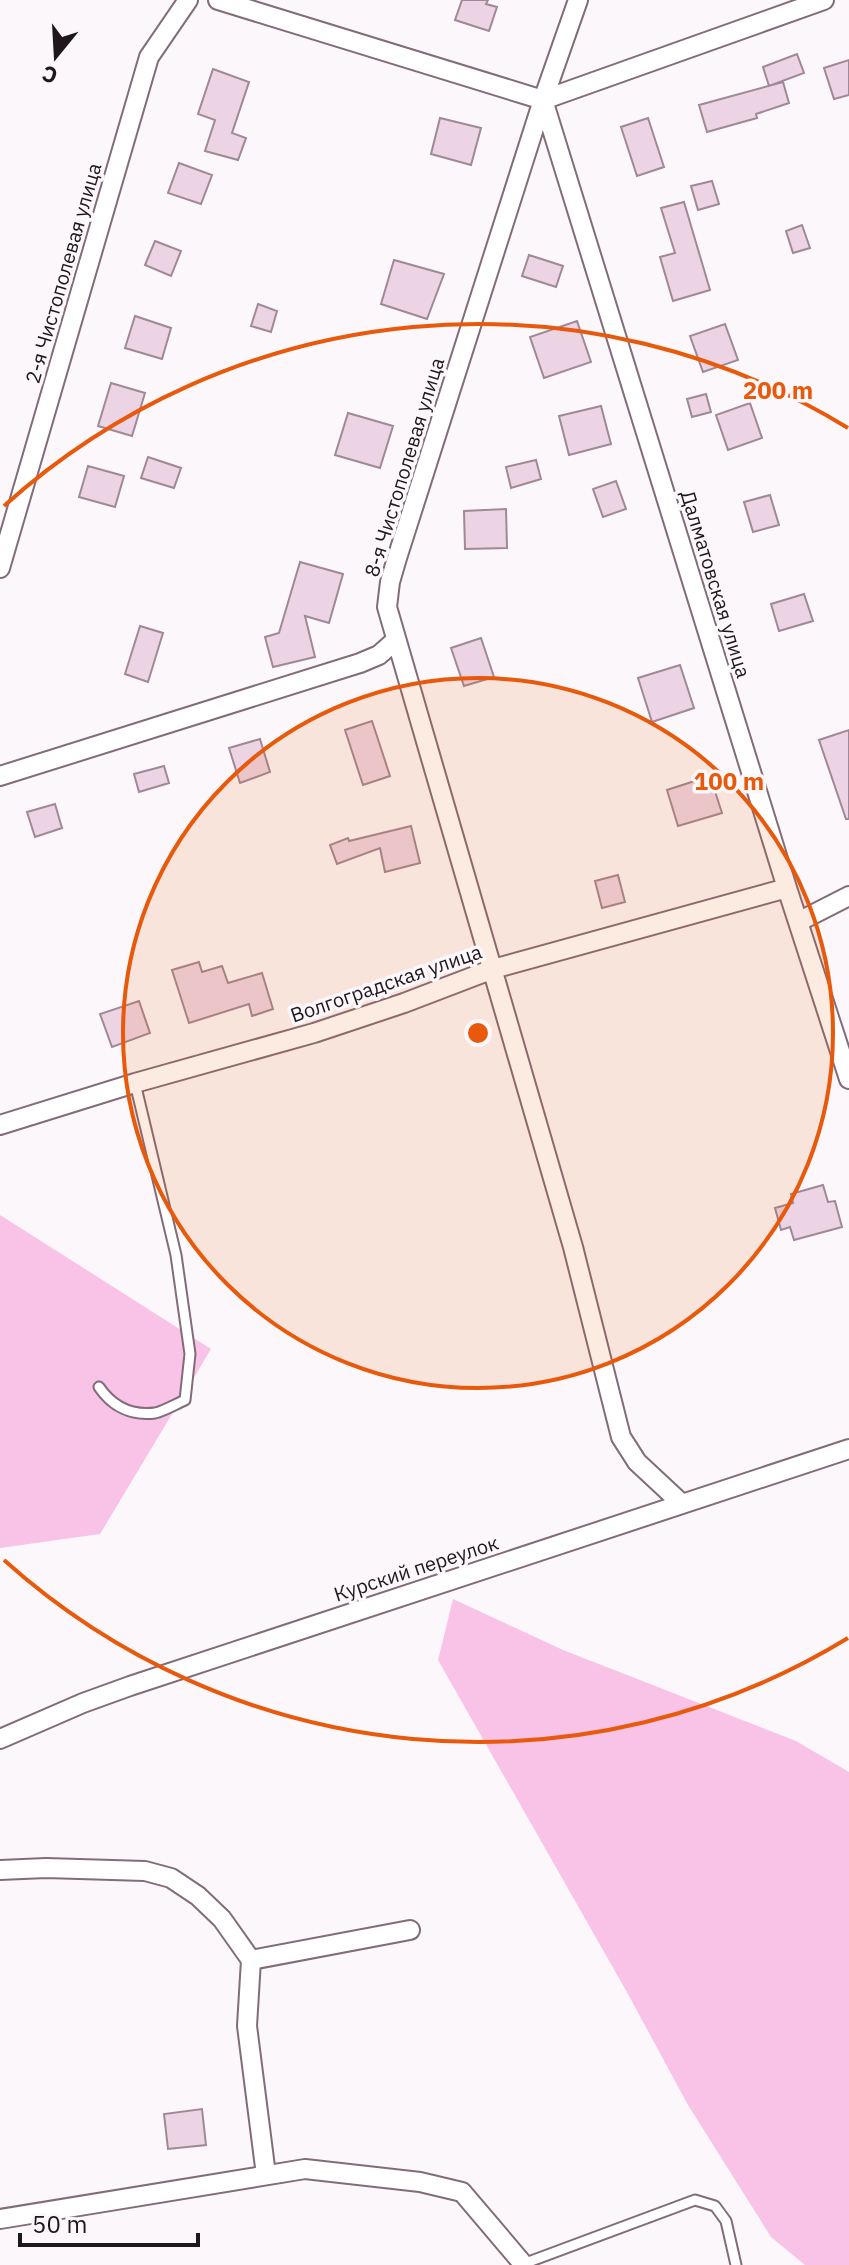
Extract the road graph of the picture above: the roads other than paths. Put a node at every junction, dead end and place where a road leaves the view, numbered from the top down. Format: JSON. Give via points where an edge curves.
{"nodes":[{"id":1,"x":188,"y":0,"type":"edge"},
{"id":2,"x":218,"y":0,"type":"edge"},
{"id":3,"x":578,"y":0,"type":"edge"},
{"id":4,"x":824,"y":0,"type":"edge"},
{"id":5,"x":543,"y":100,"type":"junction"},
{"id":6,"x":0,"y":568,"type":"edge"},
{"id":7,"x":396,"y":640,"type":"junction"},
{"id":8,"x":0,"y":776,"type":"edge"},
{"id":9,"x":787,"y":888,"type":"junction"},
{"id":10,"x":849,"y":896,"type":"edge"},
{"id":11,"x":798,"y":922,"type":"junction"},
{"id":12,"x":493,"y":969,"type":"junction"},
{"id":13,"x":849,"y":1079,"type":"edge"},
{"id":14,"x":135,"y":1083,"type":"junction"},
{"id":15,"x":0,"y":1125,"type":"edge"},
{"id":16,"x":99,"y":1387,"type":"dead end"},
{"id":17,"x":849,"y":1449,"type":"edge"},
{"id":18,"x":681,"y":1503,"type":"junction"},
{"id":19,"x":0,"y":1739,"type":"edge"},
{"id":20,"x":0,"y":1870,"type":"edge"},
{"id":21,"x":410,"y":1930,"type":"dead end"},
{"id":22,"x":251,"y":1960,"type":"junction"},
{"id":23,"x":266,"y":2175,"type":"junction"},
{"id":24,"x":0,"y":2219,"type":"edge"},
{"id":25,"x":524,"y":2264,"type":"edge"},
{"id":26,"x":736,"y":2265,"type":"edge"}],
"edges":[{"from":1,"to":6,"type":"street","name":"2-я Чистополевая улица","via":[[149,57]]},
{"from":2,"to":5,"type":"street"},
{"from":3,"to":5,"type":"street","name":"8-я Чистополевая улица"},
{"from":4,"to":5,"type":"street"},
{"from":5,"to":7,"type":"street","name":"8-я Чистополевая улица","via":[[390,582],[387,607]]},
{"from":5,"to":9,"type":"street","name":"Далматовская улица"},
{"from":7,"to":8,"type":"street","via":[[360,663]]},
{"from":7,"to":12,"type":"street","name":"8-я Чистополевая улица"},
{"from":9,"to":11,"type":"street","name":"Далматовская улица"},
{"from":9,"to":12,"type":"street","name":"Волгоградская улица"},
{"from":10,"to":11,"type":"street"},
{"from":11,"to":13,"type":"street","name":"Далматовская улица"},
{"from":12,"to":14,"type":"street","name":"Волгоградская улица","via":[[314,1033]]},
{"from":12,"to":18,"type":"street","name":"8-я Чистополевая улица","via":[[621,1437],[637,1462]]},
{"from":14,"to":15,"type":"street","name":"Волгоградская улица"},
{"from":14,"to":16,"type":"lane","via":[[176,1255],[190,1354],[185,1400],[155,1413],[127,1412],[108,1401]]},
{"from":17,"to":18,"type":"street","name":"Курский переулок"},
{"from":18,"to":19,"type":"street","name":"Курский переулок","via":[[118,1690]]},
{"from":20,"to":22,"type":"street","via":[[105,1868],[171,1878],[222,1919]]},
{"from":21,"to":22,"type":"street"},
{"from":22,"to":23,"type":"street","via":[[247,2026]]},
{"from":23,"to":24,"type":"street"},
{"from":23,"to":25,"type":"street","via":[[305,2169],[462,2192]]},
{"from":25,"to":26,"type":"lane","via":[[695,2200],[715,2206],[726,2221]]}]}
